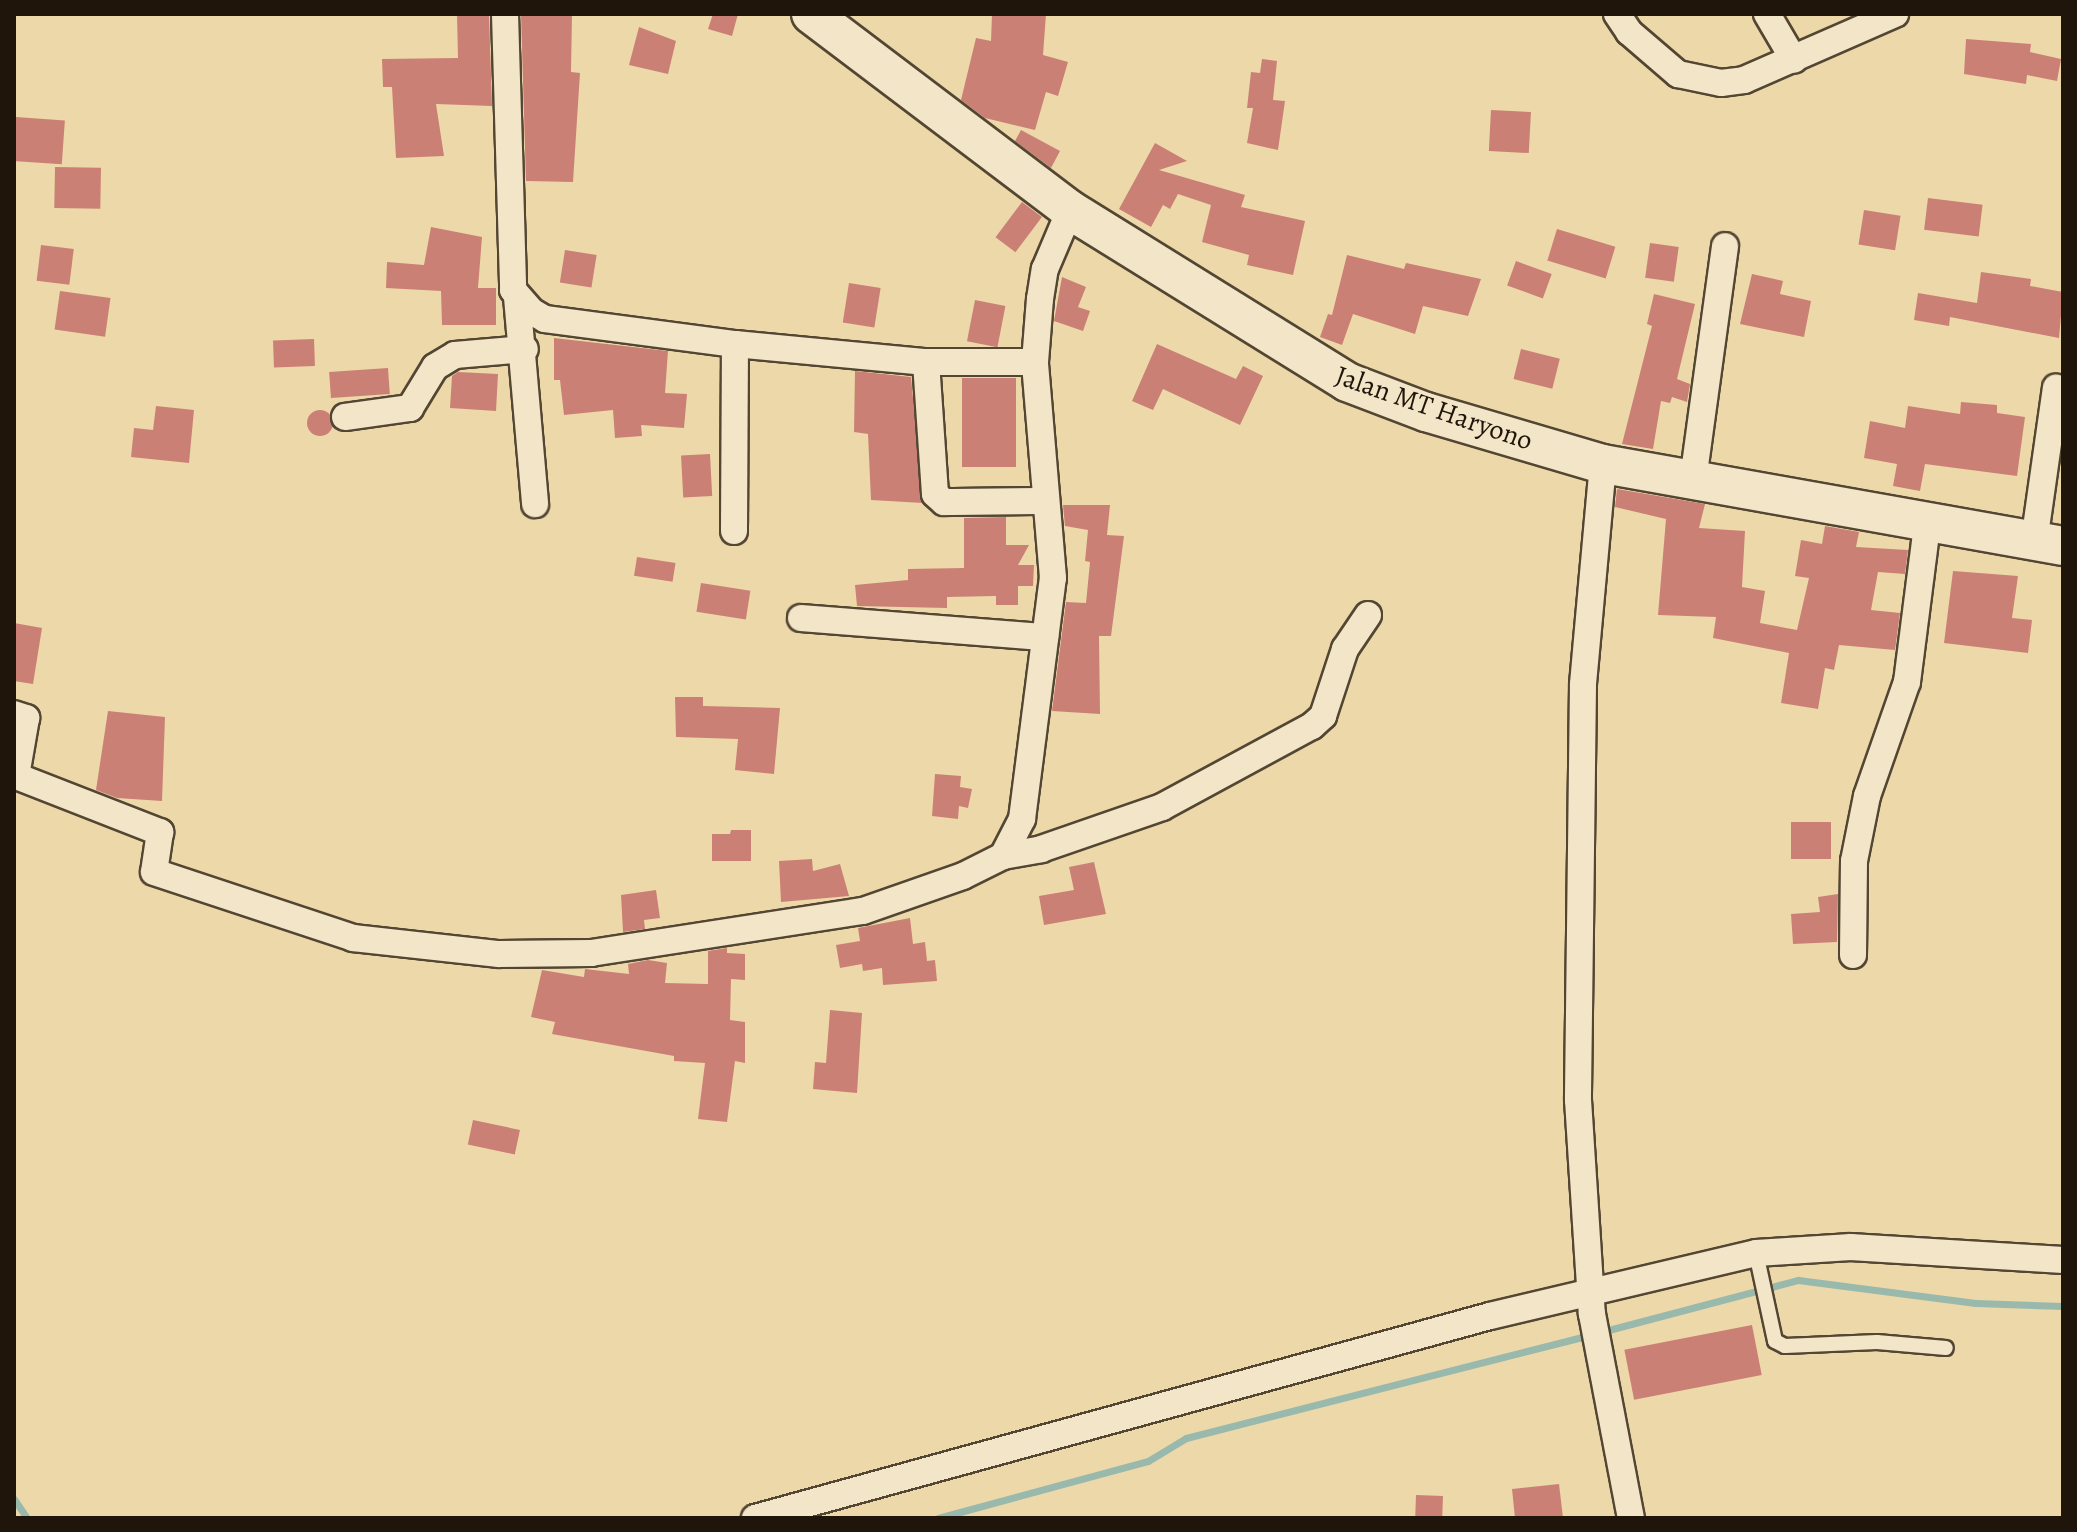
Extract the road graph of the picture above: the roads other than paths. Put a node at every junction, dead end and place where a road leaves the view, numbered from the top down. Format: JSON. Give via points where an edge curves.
{"nodes":[{"id":1,"x":505,"y":14,"type":"edge"},
{"id":2,"x":811,"y":14,"type":"edge"},
{"id":3,"x":1617,"y":14,"type":"edge"},
{"id":4,"x":1767,"y":14,"type":"edge"},
{"id":5,"x":1895,"y":14,"type":"edge"},
{"id":6,"x":1794,"y":60,"type":"junction"},
{"id":7,"x":1070,"y":210,"type":"junction"},
{"id":8,"x":1725,"y":246,"type":"dead end"},
{"id":9,"x":517,"y":297,"type":"junction"},
{"id":10,"x":735,"y":344,"type":"junction"},
{"id":11,"x":525,"y":349,"type":"junction"},
{"id":12,"x":926,"y":362,"type":"junction"},
{"id":13,"x":1035,"y":362,"type":"junction"},
{"id":14,"x":2056,"y":388,"type":"dead end"},
{"id":15,"x":345,"y":417,"type":"dead end"},
{"id":16,"x":1603,"y":464,"type":"junction"},
{"id":17,"x":1693,"y":480,"type":"junction"},
{"id":18,"x":1045,"y":501,"type":"junction"},
{"id":19,"x":535,"y":504,"type":"dead end"},
{"id":20,"x":1927,"y":525,"type":"junction"},
{"id":21,"x":734,"y":531,"type":"dead end"},
{"id":22,"x":2049,"y":544,"type":"edge"},
{"id":23,"x":1368,"y":615,"type":"dead end"},
{"id":24,"x":801,"y":618,"type":"dead end"},
{"id":25,"x":1045,"y":637,"type":"junction"},
{"id":26,"x":14,"y":714,"type":"edge"},
{"id":27,"x":1003,"y":856,"type":"junction"},
{"id":28,"x":1853,"y":955,"type":"dead end"},
{"id":29,"x":2063,"y":1260,"type":"edge"},
{"id":30,"x":1758,"y":1261,"type":"junction"},
{"id":31,"x":1590,"y":1304,"type":"junction"},
{"id":32,"x":1946,"y":1348,"type":"dead end"},
{"id":33,"x":755,"y":1518,"type":"edge"},
{"id":34,"x":1631,"y":1518,"type":"edge"}],
"edges":[{"from":1,"to":9,"type":"street"},
{"from":2,"to":7,"type":"main road","name":"Jalan MT Haryono"},
{"from":3,"to":6,"type":"street","via":[[1653,55],[1678,74],[1700,80],[1744,80]]},
{"from":4,"to":6,"type":"street"},
{"from":5,"to":6,"type":"street"},
{"from":7,"to":13,"type":"street","via":[[1045,269]]},
{"from":7,"to":16,"type":"main road","name":"Jalan MT Haryono","via":[[1347,382],[1426,412]]},
{"from":8,"to":17,"type":"street"},
{"from":9,"to":10,"type":"street","via":[[545,319]]},
{"from":9,"to":11,"type":"street"},
{"from":10,"to":12,"type":"street"},
{"from":10,"to":21,"type":"street"},
{"from":11,"to":15,"type":"street","via":[[455,355],[435,367],[410,408]]},
{"from":11,"to":19,"type":"street"},
{"from":12,"to":13,"type":"street"},
{"from":12,"to":18,"type":"street","via":[[935,494],[944,502]]},
{"from":13,"to":18,"type":"street"},
{"from":14,"to":22,"type":"street"},
{"from":16,"to":17,"type":"main road","name":"Jalan MT Haryono"},
{"from":16,"to":31,"type":"street","via":[[1583,685],[1579,898],[1578,1100]]},
{"from":17,"to":20,"type":"main road","name":"Jalan MT Haryono"},
{"from":18,"to":25,"type":"street","via":[[1053,578]]},
{"from":20,"to":22,"type":"main road","name":"Jalan MT Haryono"},
{"from":20,"to":28,"type":"street","via":[[1907,682],[1867,796],[1854,861]]},
{"from":23,"to":27,"type":"street","via":[[1345,649],[1323,716],[1312,726],[1162,807],[1041,849]]},
{"from":24,"to":25,"type":"street"},
{"from":25,"to":27,"type":"street","via":[[1022,819]]},
{"from":26,"to":27,"type":"street","via":[[26,718],[16,776],[160,832],[154,872],[353,938],[499,954],[591,953],[863,911]]},
{"from":29,"to":30,"type":"street","via":[[1851,1247]]},
{"from":30,"to":31,"type":"street"},
{"from":30,"to":32,"type":"lane","via":[[1770,1334],[1785,1346],[1877,1342]]},
{"from":31,"to":33,"type":"street"},
{"from":31,"to":34,"type":"street"}]}
